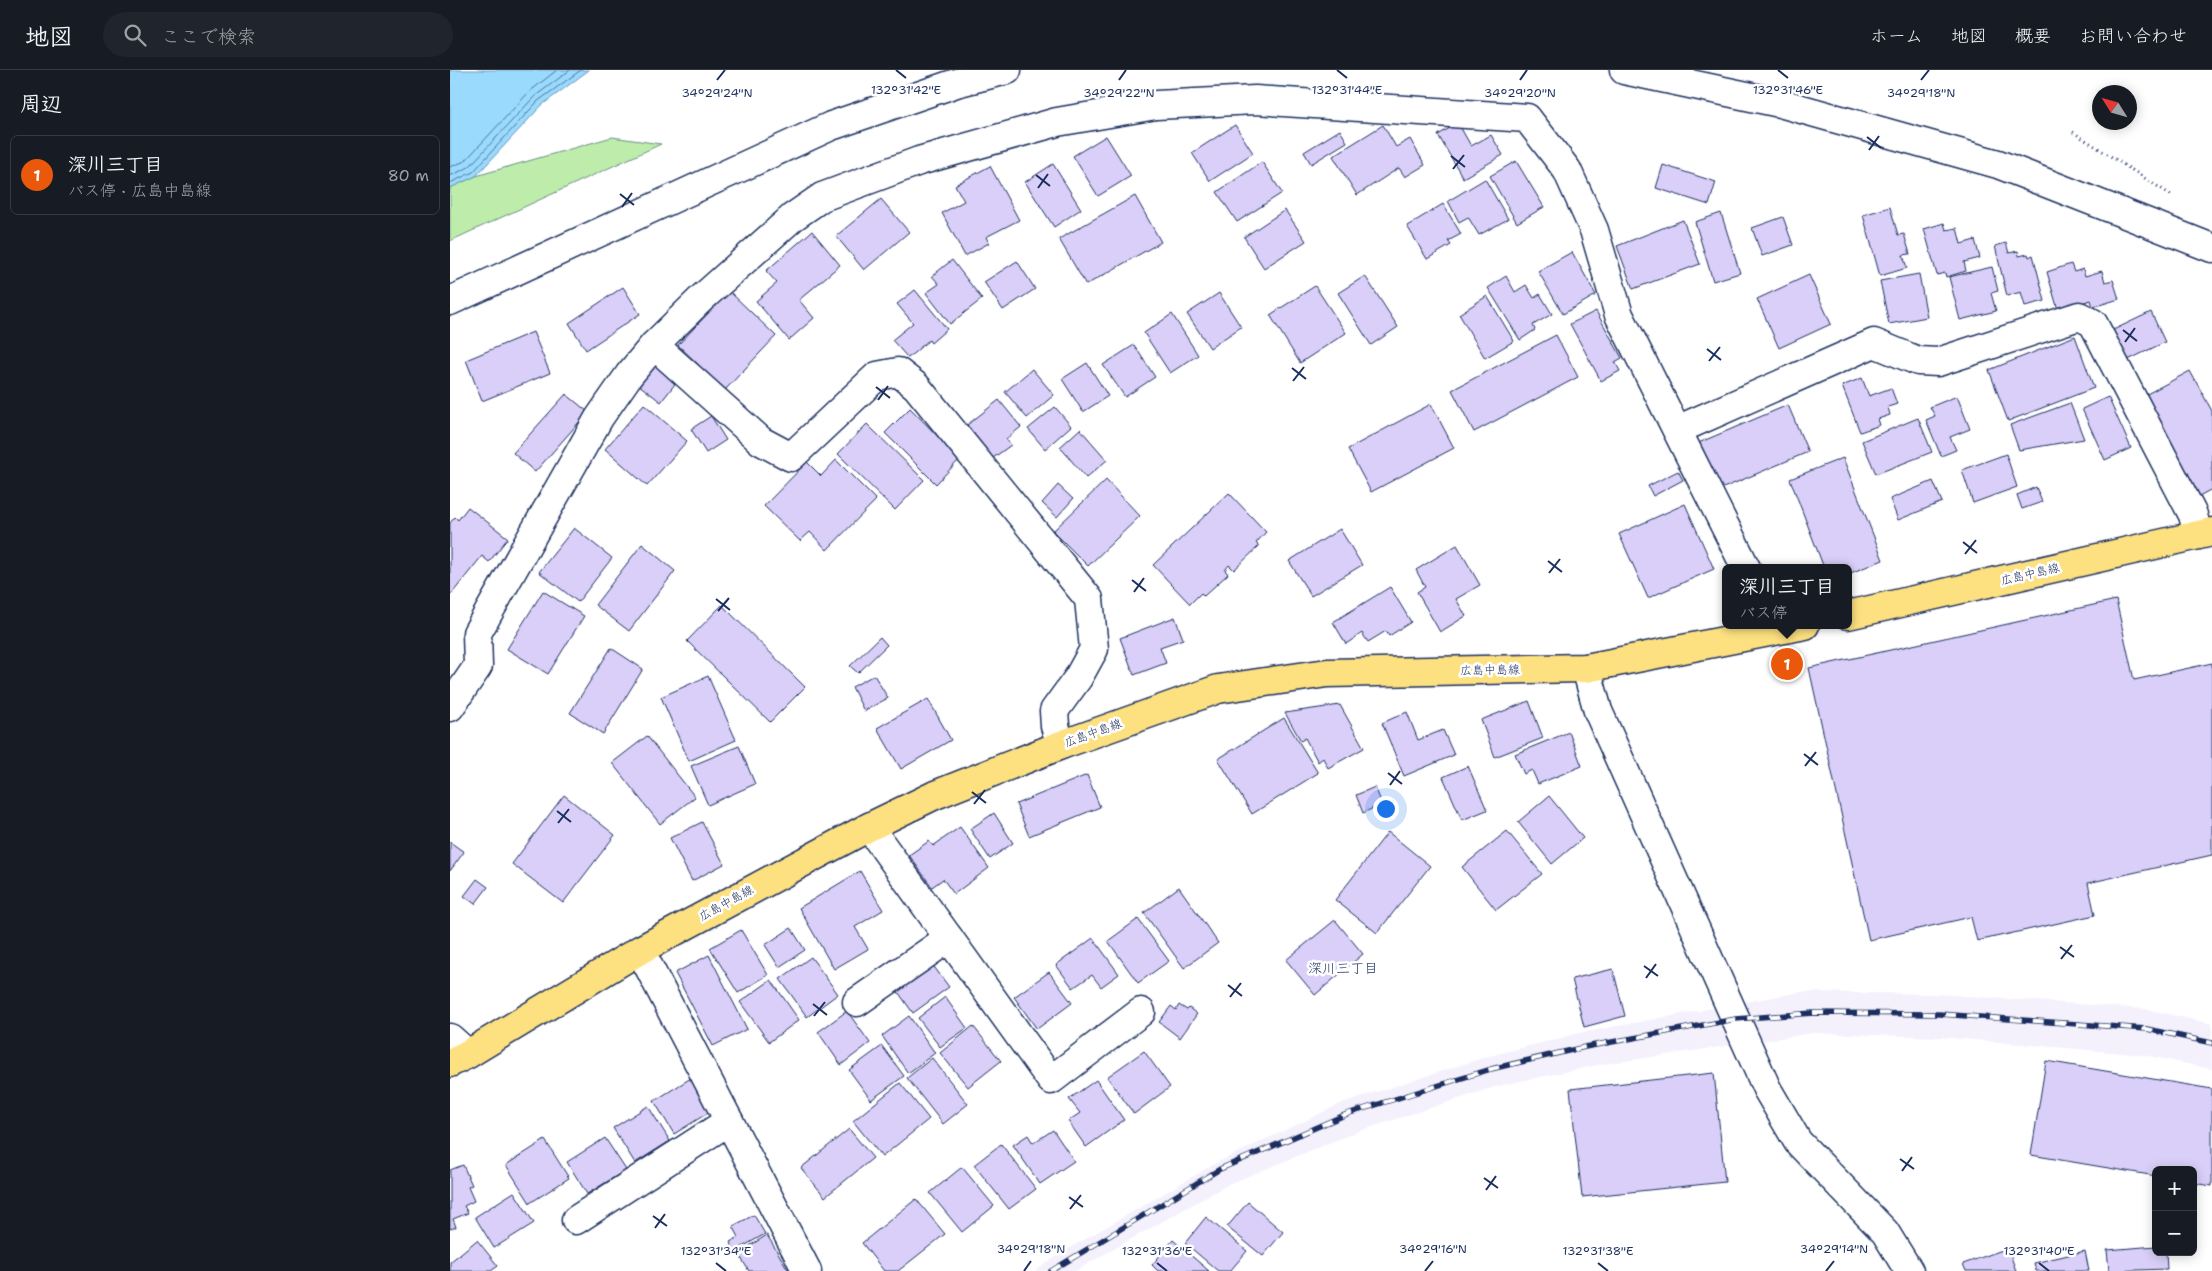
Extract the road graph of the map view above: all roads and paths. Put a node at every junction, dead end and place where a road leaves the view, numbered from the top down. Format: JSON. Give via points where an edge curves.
{"nodes":[{"id":1,"x":1008,"y":70,"type":"edge"},
{"id":2,"x":1624,"y":70,"type":"edge"},
{"id":3,"x":2073,"y":132,"type":"dead end"},
{"id":4,"x":2179,"y":201,"type":"dead end"},
{"id":5,"x":2212,"y":248,"type":"edge"},
{"id":6,"x":450,"y":301,"type":"edge"},
{"id":7,"x":654,"y":345,"type":"junction"},
{"id":8,"x":1677,"y":430,"type":"junction"},
{"id":9,"x":2205,"y":533,"type":"edge"},
{"id":10,"x":1744,"y":564,"type":"edge"},
{"id":11,"x":1852,"y":614,"type":"edge"},
{"id":12,"x":1774,"y":629,"type":"edge"},
{"id":13,"x":1586,"y":668,"type":"junction"},
{"id":14,"x":450,"y":706,"type":"edge"},
{"id":15,"x":1060,"y":745,"type":"junction"},
{"id":16,"x":869,"y":827,"type":"junction"},
{"id":17,"x":949,"y":938,"type":"junction"},
{"id":18,"x":640,"y":950,"type":"junction"},
{"id":19,"x":857,"y":1002,"type":"dead end"},
{"id":20,"x":1141,"y":1012,"type":"dead end"},
{"id":21,"x":456,"y":1052,"type":"edge"},
{"id":22,"x":729,"y":1121,"type":"junction"},
{"id":23,"x":576,"y":1220,"type":"dead end"},
{"id":24,"x":807,"y":1271,"type":"edge"},
{"id":25,"x":1909,"y":1271,"type":"edge"}],
"edges":[{"from":1,"to":6,"type":"street","via":[[956,83],[831,126]]},
{"from":2,"to":5,"type":"street","via":[[1780,103],[1998,164]]},
{"from":3,"to":4,"type":"path"},
{"from":7,"to":8,"type":"street","via":[[779,230],[822,197],[919,161],[1057,122],[1156,105],[1255,100],[1527,118],[1568,170],[1594,230],[1619,316]]},
{"from":7,"to":14,"type":"street","via":[[599,418],[477,633],[478,666]]},
{"from":7,"to":15,"type":"street","via":[[761,441],[791,456],[877,376],[898,372],[916,386],[1088,599],[1094,648],[1078,678],[1054,711],[1054,726]]},
{"from":8,"to":9,"type":"street","via":[[1874,343],[1918,361],[1938,362],[2079,316],[2093,323]]},
{"from":8,"to":10,"type":"street"},
{"from":9,"to":11,"type":"main road","name":"広島中島線"},
{"from":12,"to":13,"type":"main road","name":"広島中島線"},
{"from":13,"to":15,"type":"main road","name":"広島中島線","via":[[1327,673],[1218,689]]},
{"from":13,"to":25,"type":"street","via":[[1598,711],[1767,1090],[1798,1142],[1885,1232]]},
{"from":15,"to":16,"type":"main road","name":"広島中島線","via":[[935,795]]},
{"from":16,"to":17,"type":"street"},
{"from":16,"to":18,"type":"main road","name":"広島中島線"},
{"from":17,"to":19,"type":"street"},
{"from":17,"to":20,"type":"street","via":[[1051,1080]]},
{"from":18,"to":21,"type":"main road","name":"広島中島線"},
{"from":18,"to":22,"type":"street"},
{"from":22,"to":23,"type":"street"},
{"from":22,"to":24,"type":"street"}]}
